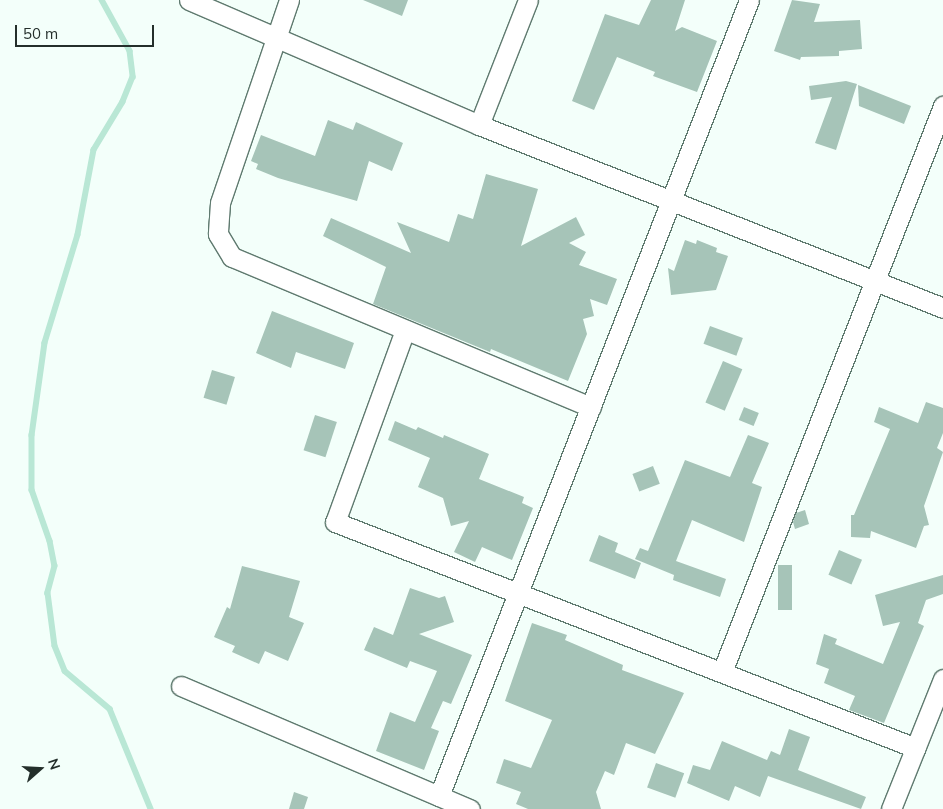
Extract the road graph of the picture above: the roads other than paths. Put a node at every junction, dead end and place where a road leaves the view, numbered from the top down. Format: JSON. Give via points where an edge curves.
{"nodes":[{"id":1,"x":189,"y":0,"type":"edge"},
{"id":2,"x":289,"y":0,"type":"edge"},
{"id":3,"x":528,"y":0,"type":"edge"},
{"id":4,"x":749,"y":0,"type":"edge"},
{"id":5,"x":276,"y":37,"type":"junction"},
{"id":6,"x":943,"y":106,"type":"edge"},
{"id":7,"x":479,"y":125,"type":"junction"},
{"id":8,"x":673,"y":199,"type":"junction"},
{"id":9,"x":874,"y":281,"type":"junction"},
{"id":10,"x":943,"y":308,"type":"edge"},
{"id":11,"x":405,"y":330,"type":"junction"},
{"id":12,"x":591,"y":408,"type":"junction"},
{"id":13,"x":518,"y":594,"type":"junction"},
{"id":14,"x":722,"y":672,"type":"junction"},
{"id":15,"x":943,"y":679,"type":"edge"},
{"id":16,"x":181,"y":686,"type":"dead end"},
{"id":17,"x":916,"y":748,"type":"junction"},
{"id":18,"x":438,"y":796,"type":"junction"},
{"id":19,"x":470,"y":809,"type":"edge"},
{"id":20,"x":891,"y":809,"type":"edge"}],
"edges":[{"from":1,"to":5,"type":"street"},
{"from":2,"to":5,"type":"street"},
{"from":3,"to":7,"type":"street"},
{"from":4,"to":8,"type":"street"},
{"from":5,"to":7,"type":"street"},
{"from":5,"to":11,"type":"street","via":[[220,202],[218,234],[232,258]]},
{"from":6,"to":9,"type":"street"},
{"from":7,"to":8,"type":"street"},
{"from":8,"to":9,"type":"street"},
{"from":8,"to":12,"type":"street"},
{"from":9,"to":10,"type":"street"},
{"from":9,"to":14,"type":"street"},
{"from":11,"to":12,"type":"street"},
{"from":11,"to":13,"type":"street","via":[[336,522]]},
{"from":12,"to":13,"type":"street"},
{"from":13,"to":14,"type":"street"},
{"from":13,"to":18,"type":"street"},
{"from":14,"to":17,"type":"street"},
{"from":15,"to":17,"type":"street"},
{"from":16,"to":18,"type":"street"},
{"from":17,"to":20,"type":"street"},
{"from":18,"to":19,"type":"street"}]}
